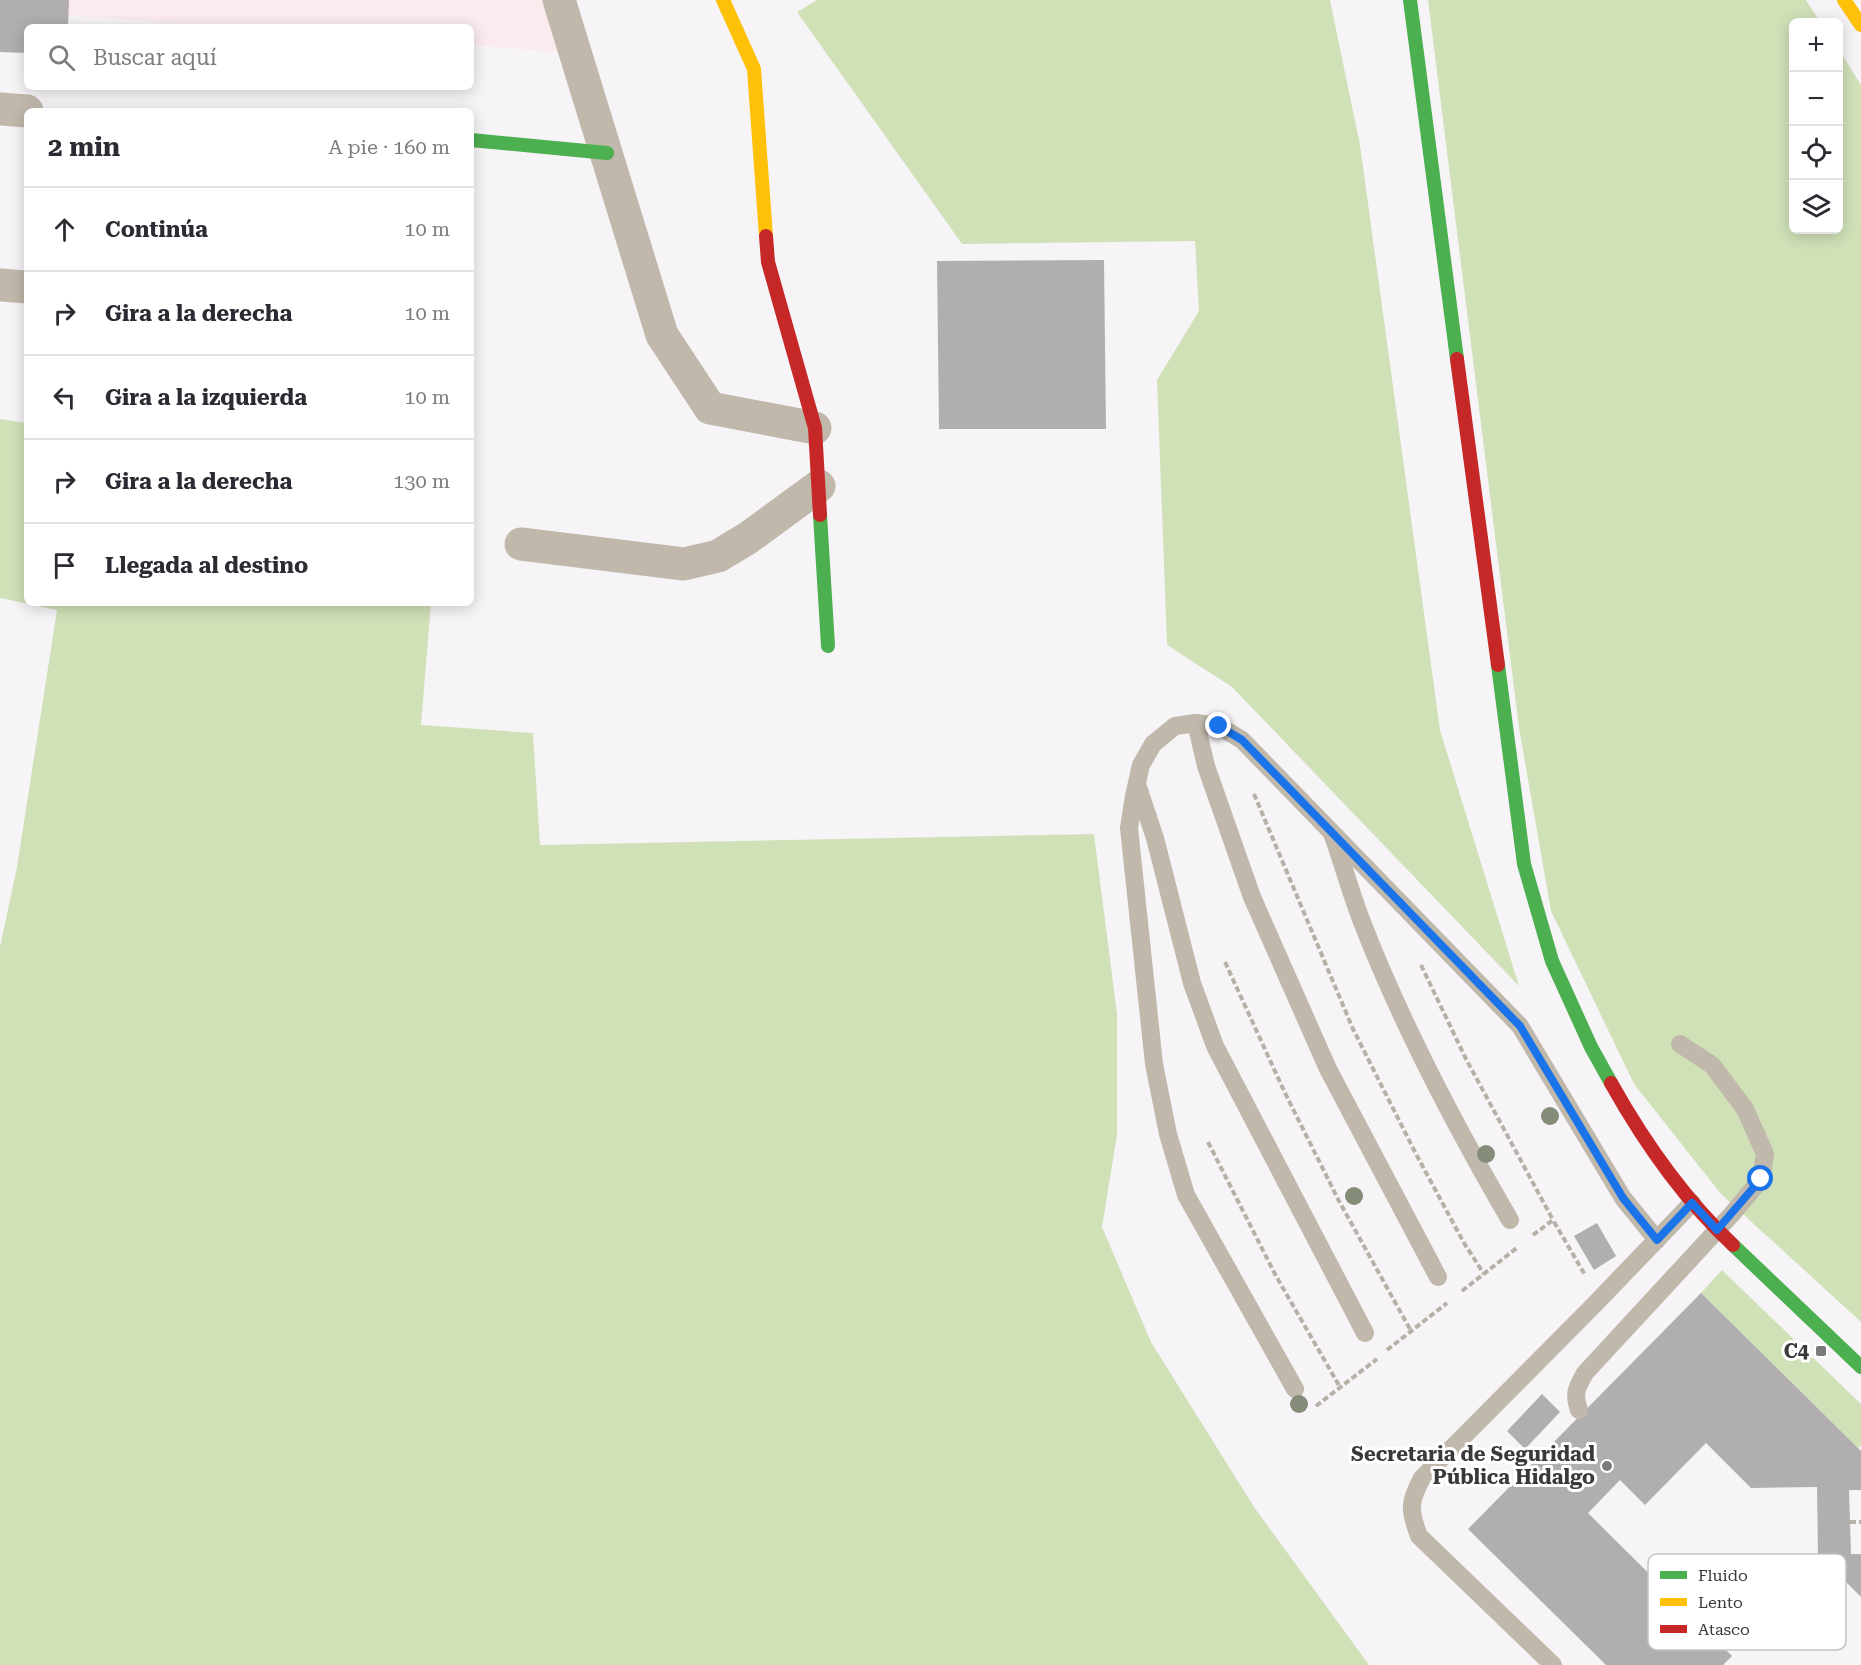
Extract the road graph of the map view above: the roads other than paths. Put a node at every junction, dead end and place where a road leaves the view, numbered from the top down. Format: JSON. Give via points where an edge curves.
{"nodes":[{"id":1,"x":559,"y":0,"type":"edge"},
{"id":2,"x":723,"y":0,"type":"edge"},
{"id":3,"x":1410,"y":0,"type":"edge"},
{"id":4,"x":1844,"y":0,"type":"edge"},
{"id":5,"x":1861,"y":25,"type":"edge"},
{"id":6,"x":0,"y":109,"type":"edge"},
{"id":7,"x":24,"y":111,"type":"edge"},
{"id":8,"x":474,"y":140,"type":"edge"},
{"id":9,"x":607,"y":153,"type":"junction"},
{"id":10,"x":0,"y":285,"type":"edge"},
{"id":11,"x":24,"y":288,"type":"edge"},
{"id":12,"x":815,"y":428,"type":"junction"},
{"id":13,"x":819,"y":486,"type":"junction"},
{"id":14,"x":521,"y":544,"type":"dead end"},
{"id":15,"x":828,"y":646,"type":"dead end"},
{"id":16,"x":1196,"y":723,"type":"junction"},
{"id":17,"x":1137,"y":784,"type":"junction"},
{"id":18,"x":1331,"y":831,"type":"junction"},
{"id":19,"x":1680,"y":1044,"type":"dead end"},
{"id":20,"x":1692,"y":1203,"type":"junction"},
{"id":21,"x":1510,"y":1220,"type":"dead end"},
{"id":22,"x":1717,"y":1230,"type":"junction"},
{"id":23,"x":1657,"y":1240,"type":"junction"},
{"id":24,"x":1438,"y":1277,"type":"dead end"},
{"id":25,"x":1365,"y":1334,"type":"dead end"},
{"id":26,"x":1861,"y":1367,"type":"edge"},
{"id":27,"x":1295,"y":1389,"type":"dead end"},
{"id":28,"x":1579,"y":1410,"type":"dead end"},
{"id":29,"x":1553,"y":1665,"type":"edge"}],
"edges":[{"from":1,"to":9,"type":"street"},
{"from":2,"to":12,"type":"street","via":[[754,69],[768,262]]},
{"from":3,"to":20,"type":"street","via":[[1524,864],[1552,961],[1591,1047],[1629,1115]]},
{"from":4,"to":5,"type":"street"},
{"from":6,"to":7,"type":"street"},
{"from":8,"to":9,"type":"street"},
{"from":9,"to":12,"type":"street","via":[[662,335],[710,408]]},
{"from":10,"to":11,"type":"street"},
{"from":12,"to":13,"type":"street"},
{"from":13,"to":14,"type":"street","via":[[718,556],[684,564]]},
{"from":13,"to":15,"type":"street"},
{"from":16,"to":17,"type":"lane","via":[[1175,726],[1153,744],[1141,765]]},
{"from":16,"to":18,"type":"lane","via":[[1219,726],[1242,740]]},
{"from":16,"to":24,"type":"lane","via":[[1206,766],[1257,907],[1328,1069]]},
{"from":17,"to":25,"type":"lane","via":[[1192,983],[1215,1046]]},
{"from":17,"to":27,"type":"lane","via":[[1129,828],[1154,1064],[1168,1134],[1186,1195]]},
{"from":18,"to":21,"type":"lane","via":[[1362,922],[1406,1023],[1464,1141]]},
{"from":18,"to":23,"type":"lane","via":[[1520,1026],[1623,1198]]},
{"from":19,"to":22,"type":"lane","via":[[1712,1065],[1745,1109],[1765,1154],[1761,1179]]},
{"from":20,"to":22,"type":"street"},
{"from":20,"to":23,"type":"lane"},
{"from":22,"to":26,"type":"street"},
{"from":22,"to":28,"type":"lane","via":[[1585,1373],[1576,1388]]},
{"from":23,"to":29,"type":"lane","via":[[1422,1478],[1413,1495],[1412,1517],[1419,1536]]}]}
